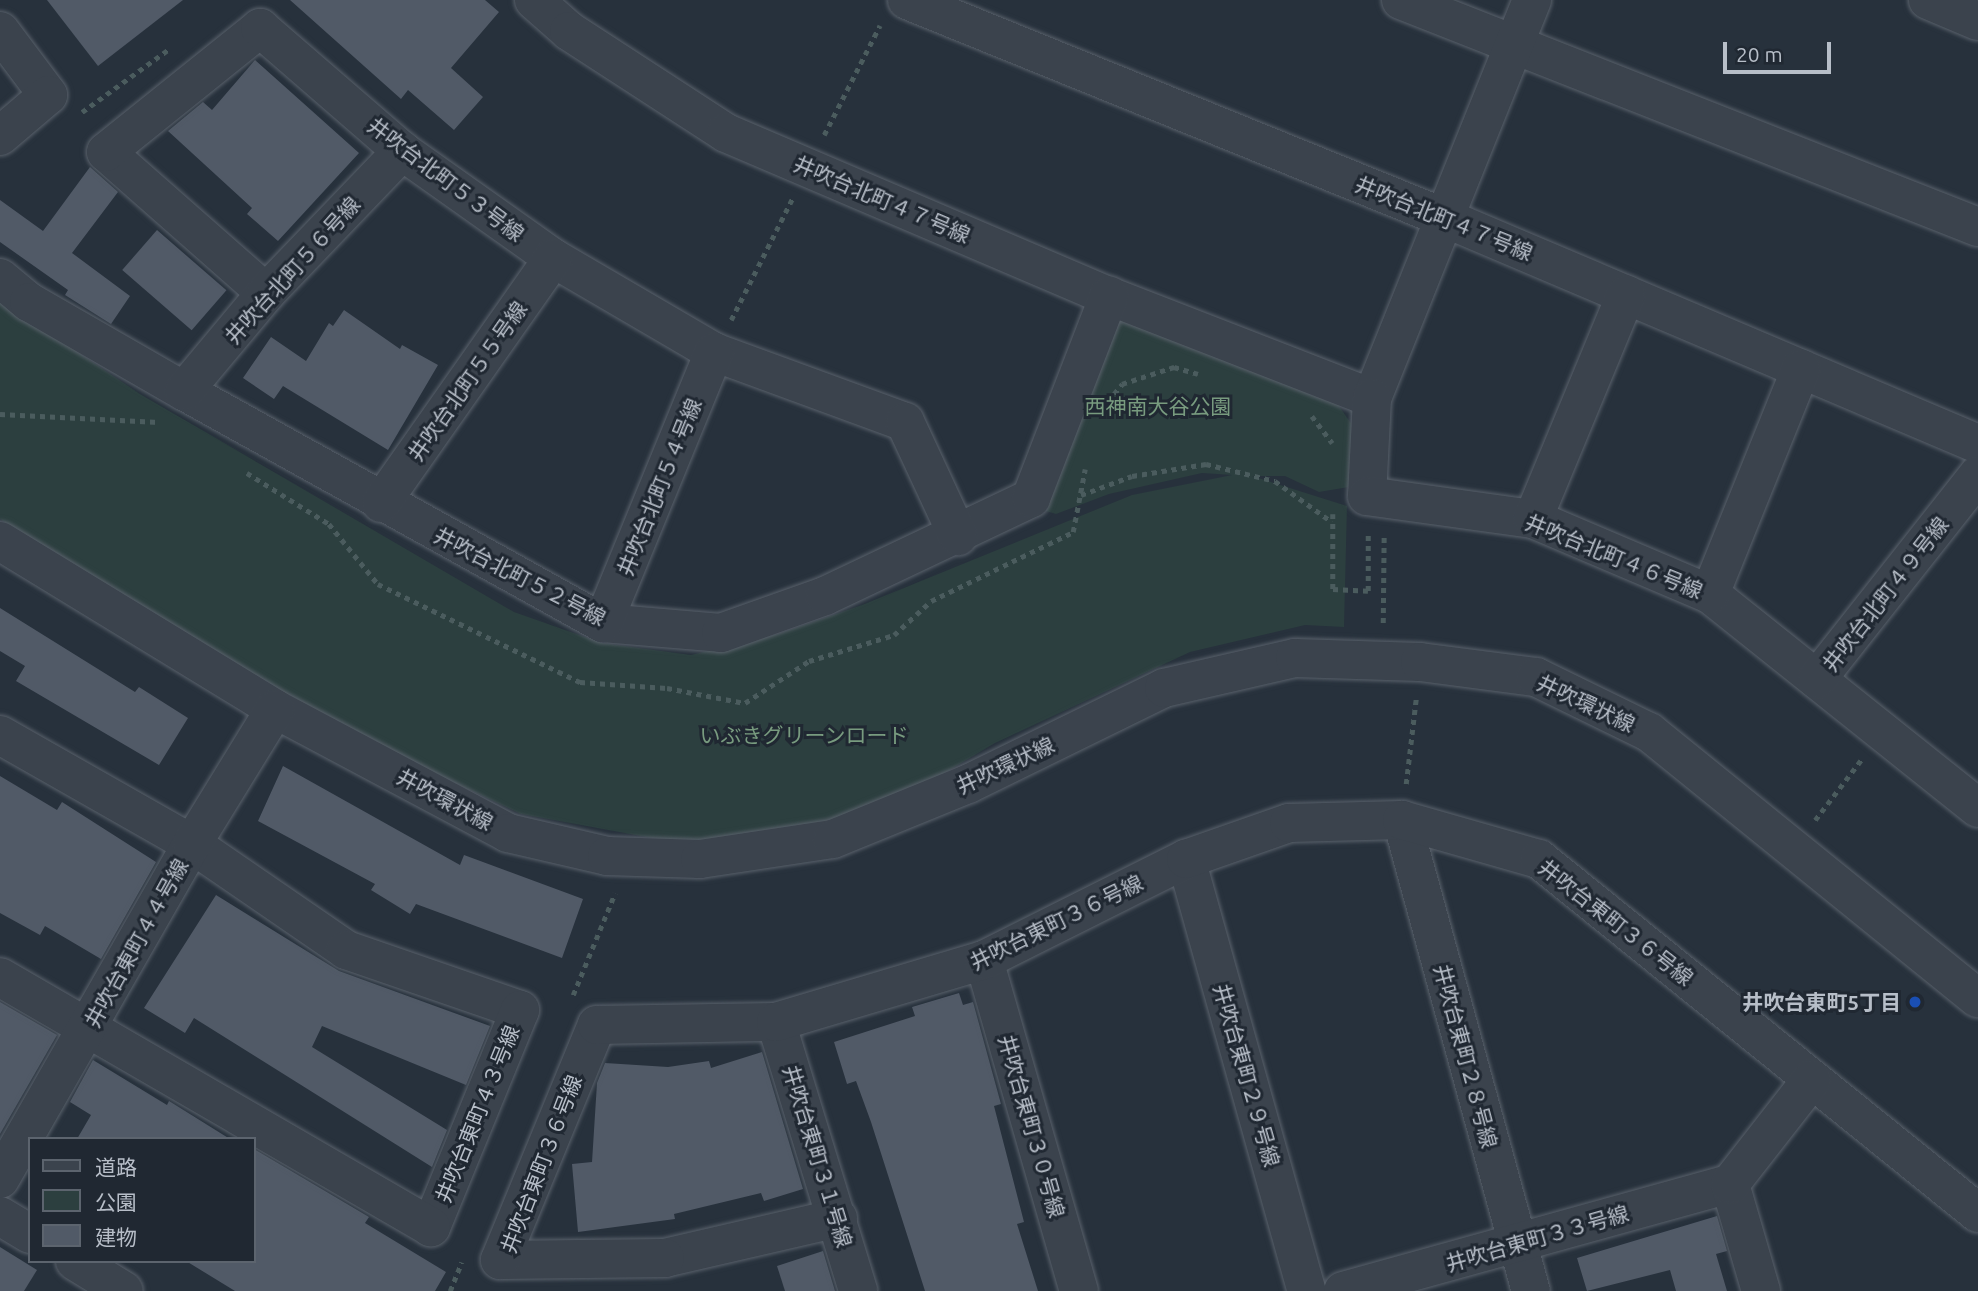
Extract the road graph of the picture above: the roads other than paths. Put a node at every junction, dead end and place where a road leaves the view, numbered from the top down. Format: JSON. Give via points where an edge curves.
{"nodes":[{"id":1,"x":534,"y":0,"type":"edge"},
{"id":2,"x":1401,"y":0,"type":"edge"},
{"id":3,"x":1532,"y":0,"type":"edge"},
{"id":4,"x":1928,"y":0,"type":"edge"},
{"id":5,"x":897,"y":6,"type":"edge"},
{"id":6,"x":1978,"y":21,"type":"edge"},
{"id":7,"x":0,"y":31,"type":"edge"},
{"id":8,"x":1514,"y":47,"type":"junction"},
{"id":9,"x":0,"y":136,"type":"edge"},
{"id":10,"x":402,"y":151,"type":"junction"},
{"id":11,"x":1445,"y":218,"type":"junction"},
{"id":12,"x":1978,"y":227,"type":"edge"},
{"id":13,"x":553,"y":258,"type":"junction"},
{"id":14,"x":0,"y":278,"type":"edge"},
{"id":15,"x":266,"y":293,"type":"junction"},
{"id":16,"x":1626,"y":294,"type":"junction"},
{"id":17,"x":1109,"y":296,"type":"junction"},
{"id":18,"x":714,"y":352,"type":"junction"},
{"id":19,"x":1801,"y":369,"type":"junction"},
{"id":20,"x":1372,"y":398,"type":"junction"},
{"id":21,"x":176,"y":407,"type":"junction"},
{"id":22,"x":1978,"y":444,"type":"edge"},
{"id":23,"x":1978,"y":475,"type":"edge"},
{"id":24,"x":381,"y":503,"type":"junction"},
{"id":25,"x":1533,"y":519,"type":"junction"},
{"id":26,"x":958,"y":536,"type":"junction"},
{"id":27,"x":0,"y":541,"type":"edge"},
{"id":28,"x":1710,"y":594,"type":"junction"},
{"id":29,"x":603,"y":623,"type":"junction"},
{"id":30,"x":1817,"y":679,"type":"junction"},
{"id":31,"x":275,"y":709,"type":"junction"},
{"id":32,"x":0,"y":734,"type":"edge"},
{"id":33,"x":1976,"y":803,"type":"edge"},
{"id":34,"x":1402,"y":820,"type":"junction"},
{"id":35,"x":192,"y":844,"type":"junction"},
{"id":36,"x":1186,"y":859,"type":"junction"},
{"id":37,"x":984,"y":960,"type":"junction"},
{"id":38,"x":0,"y":978,"type":"edge"},
{"id":39,"x":1978,"y":998,"type":"edge"},
{"id":40,"x":776,"y":1022,"type":"junction"},
{"id":41,"x":88,"y":1028,"type":"junction"},
{"id":42,"x":1812,"y":1079,"type":"junction"},
{"id":43,"x":0,"y":1179,"type":"edge"},
{"id":44,"x":1730,"y":1184,"type":"junction"},
{"id":45,"x":1978,"y":1213,"type":"edge"},
{"id":46,"x":0,"y":1216,"type":"edge"},
{"id":47,"x":838,"y":1218,"type":"junction"},
{"id":48,"x":28,"y":1233,"type":"edge"},
{"id":49,"x":1517,"y":1244,"type":"junction"},
{"id":50,"x":78,"y":1263,"type":"edge"},
{"id":51,"x":124,"y":1291,"type":"edge"},
{"id":52,"x":858,"y":1291,"type":"edge"},
{"id":53,"x":1079,"y":1291,"type":"edge"},
{"id":54,"x":1307,"y":1291,"type":"edge"},
{"id":55,"x":1343,"y":1291,"type":"edge"},
{"id":56,"x":1531,"y":1291,"type":"edge"},
{"id":57,"x":1761,"y":1291,"type":"edge"}],
"edges":[{"from":1,"to":17,"type":"street","name":"井吹台北町４７号線","via":[[569,31],[726,133]]},
{"from":2,"to":8,"type":"street"},
{"from":3,"to":8,"type":"street"},
{"from":4,"to":6,"type":"street"},
{"from":5,"to":11,"type":"street","name":"井吹台北町４７号線"},
{"from":7,"to":9,"type":"street","via":[[48,95]]},
{"from":8,"to":11,"type":"street"},
{"from":8,"to":12,"type":"street"},
{"from":10,"to":13,"type":"street","name":"井吹台北町５３号線"},
{"from":10,"to":15,"type":"street","name":"井吹台北町５６号線"},
{"from":10,"to":15,"type":"street","name":"井吹台北町５３号線","via":[[260,29],[106,152]]},
{"from":11,"to":16,"type":"street","name":"井吹台北町４７号線"},
{"from":11,"to":20,"type":"street"},
{"from":13,"to":18,"type":"street","name":"井吹台北町５３号線"},
{"from":13,"to":24,"type":"street","name":"井吹台北町５５号線"},
{"from":14,"to":21,"type":"street","name":"井吹台北町５２号線"},
{"from":15,"to":21,"type":"street","name":"井吹台北町５６号線"},
{"from":16,"to":19,"type":"street","name":"井吹台北町４７号線"},
{"from":16,"to":25,"type":"street"},
{"from":17,"to":20,"type":"street","name":"井吹台北町４７号線"},
{"from":17,"to":26,"type":"street","name":"井吹台北町５２号線","via":[[1031,498]]},
{"from":18,"to":26,"type":"street","name":"井吹台北町５３号線","via":[[905,422]]},
{"from":18,"to":29,"type":"street","name":"井吹台北町５４号線"},
{"from":19,"to":22,"type":"street","name":"井吹台北町４７号線"},
{"from":19,"to":28,"type":"street"},
{"from":20,"to":25,"type":"street","name":"井吹台北町４６号線","via":[[1361,501]]},
{"from":21,"to":24,"type":"street","name":"井吹台北町５２号線"},
{"from":23,"to":30,"type":"street","name":"井吹台北町４９号線"},
{"from":24,"to":29,"type":"street","name":"井吹台北町５２号線"},
{"from":25,"to":28,"type":"street","name":"井吹台北町４６号線"},
{"from":26,"to":29,"type":"street","name":"井吹台北町５２号線","via":[[825,596],[721,633]]},
{"from":27,"to":31,"type":"street","name":"井吹環状線"},
{"from":28,"to":30,"type":"street","name":"井吹台北町４６号線"},
{"from":30,"to":33,"type":"street","name":"井吹台北町４６号線"},
{"from":31,"to":35,"type":"street","name":"井吹台東町４４号線"},
{"from":31,"to":39,"type":"street","name":"井吹環状線","via":[[508,833],[607,856],[700,859],[833,839],[968,784],[1164,688],[1295,658],[1420,662],[1536,677],[1649,732]]},
{"from":32,"to":35,"type":"street","name":"井吹台東町４３号線"},
{"from":34,"to":36,"type":"street","name":"井吹台東町３６号線","via":[[1289,823]]},
{"from":34,"to":42,"type":"street","name":"井吹台東町３６号線","via":[[1539,859]]},
{"from":34,"to":49,"type":"street","name":"井吹台東町２８号線"},
{"from":35,"to":41,"type":"street","name":"井吹台東町４４号線"},
{"from":35,"to":41,"type":"street","name":"井吹台東町４３号線","via":[[346,950],[520,1010],[431,1227]]},
{"from":36,"to":37,"type":"street","name":"井吹台東町３６号線"},
{"from":36,"to":54,"type":"street","name":"井吹台東町２９号線"},
{"from":37,"to":40,"type":"street","name":"井吹台東町３６号線"},
{"from":37,"to":53,"type":"street","name":"井吹台東町３０号線"},
{"from":38,"to":41,"type":"street","name":"井吹台東町４３号線"},
{"from":40,"to":47,"type":"street","name":"井吹台東町３１号線"},
{"from":40,"to":47,"type":"street","name":"井吹台東町３６号線","via":[[597,1024],[500,1260],[665,1258]]},
{"from":41,"to":43,"type":"street","name":"井吹台東町４４号線"},
{"from":42,"to":44,"type":"street"},
{"from":42,"to":45,"type":"street","name":"井吹台東町３６号線"},
{"from":44,"to":49,"type":"street","name":"井吹台東町３３号線"},
{"from":44,"to":57,"type":"street"},
{"from":46,"to":48,"type":"street"},
{"from":47,"to":52,"type":"street","name":"井吹台東町３１号線"},
{"from":49,"to":55,"type":"street","name":"井吹台東町３３号線"},
{"from":49,"to":56,"type":"street","name":"井吹台東町２８号線"},
{"from":50,"to":51,"type":"street"}]}
